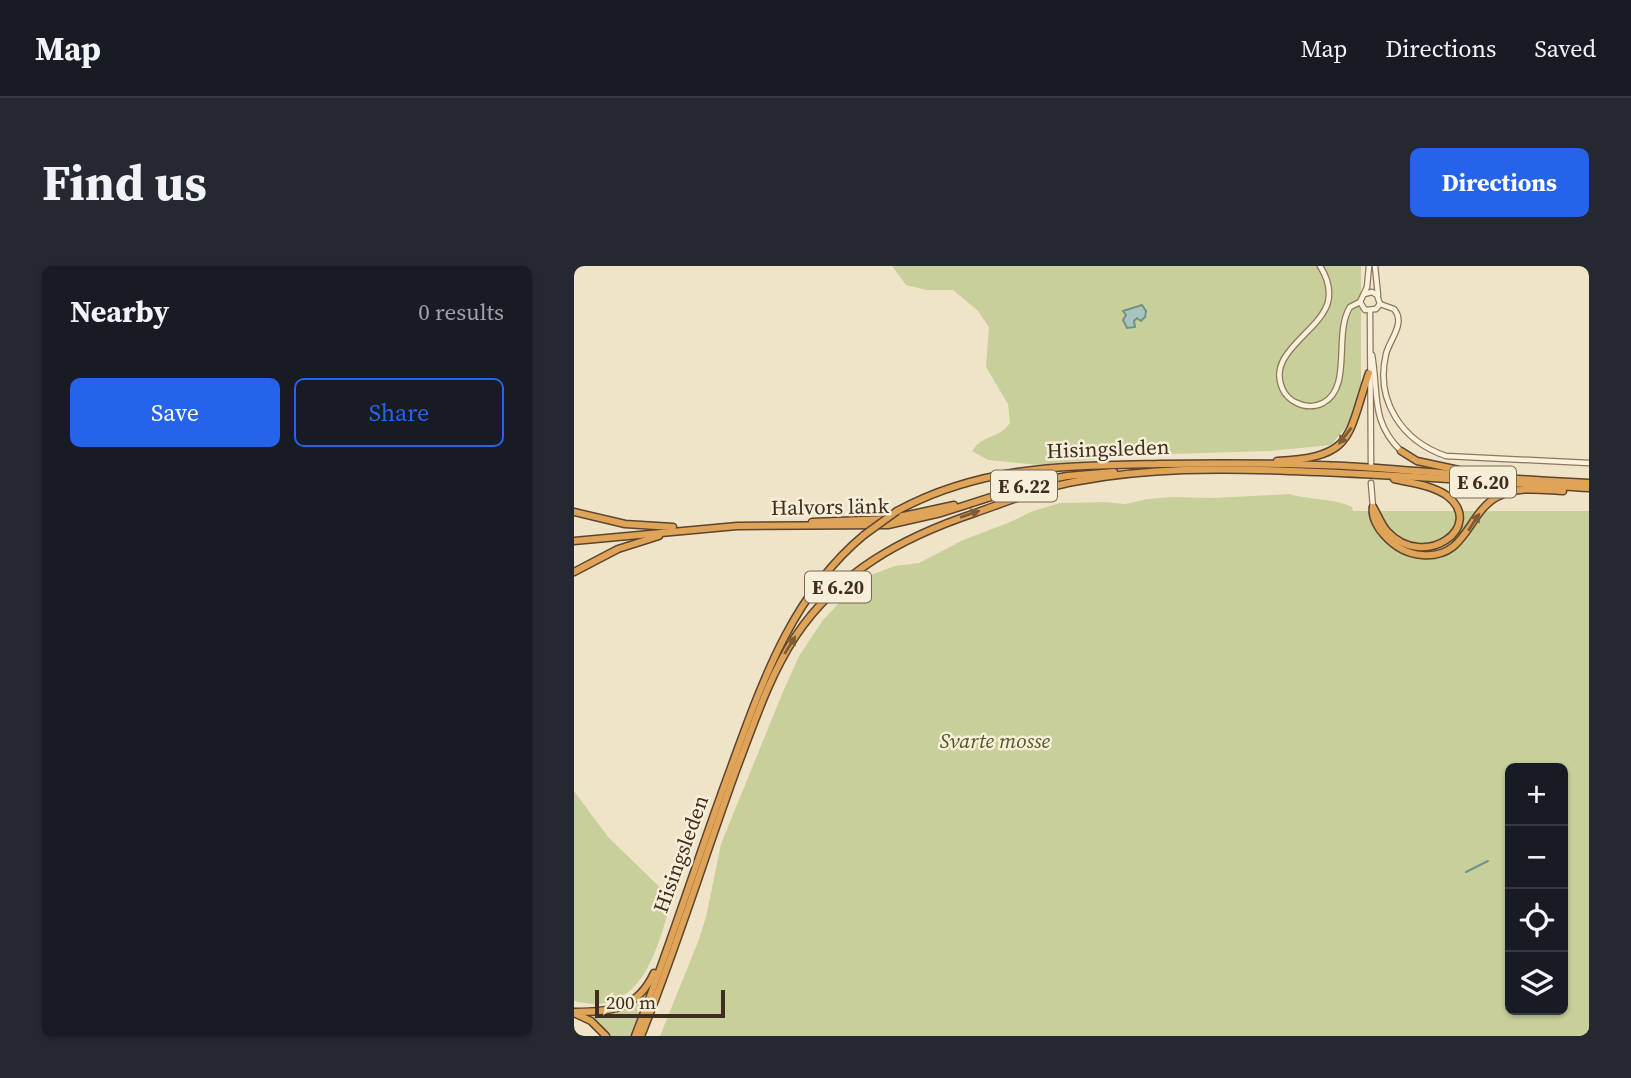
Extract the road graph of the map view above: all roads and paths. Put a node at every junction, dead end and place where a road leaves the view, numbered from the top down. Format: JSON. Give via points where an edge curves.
{"nodes":[{"id":1,"x":1320,"y":266,"type":"edge"},
{"id":2,"x":1369,"y":266,"type":"edge"},
{"id":3,"x":1375,"y":266,"type":"edge"},
{"id":4,"x":1364,"y":294,"type":"junction"},
{"id":5,"x":1378,"y":296,"type":"junction"},
{"id":6,"x":1360,"y":302,"type":"junction"},
{"id":7,"x":1380,"y":304,"type":"junction"},
{"id":8,"x":1370,"y":311,"type":"junction"},
{"id":9,"x":1369,"y":344,"type":"junction"},
{"id":10,"x":1369,"y":373,"type":"junction"},
{"id":11,"x":1401,"y":451,"type":"joint"},
{"id":12,"x":1589,"y":463,"type":"edge"},
{"id":13,"x":1262,"y":464,"type":"junction"},
{"id":14,"x":1118,"y":465,"type":"junction"},
{"id":15,"x":1371,"y":465,"type":"dead end"},
{"id":16,"x":1165,"y":471,"type":"junction"},
{"id":17,"x":1379,"y":474,"type":"junction"},
{"id":18,"x":1491,"y":477,"type":"junction"},
{"id":19,"x":1371,"y":483,"type":"dead end"},
{"id":20,"x":1588,"y":487,"type":"edge"},
{"id":21,"x":1373,"y":507,"type":"junction"},
{"id":22,"x":574,"y":512,"type":"edge"},
{"id":23,"x":673,"y":527,"type":"junction"},
{"id":24,"x":681,"y":530,"type":"junction"},
{"id":25,"x":574,"y":540,"type":"edge"},
{"id":26,"x":574,"y":572,"type":"edge"},
{"id":27,"x":662,"y":962,"type":"junction"},
{"id":28,"x":574,"y":1012,"type":"edge"},
{"id":29,"x":606,"y":1036,"type":"edge"},
{"id":30,"x":635,"y":1036,"type":"edge"},
{"id":31,"x":643,"y":1036,"type":"edge"}],
"edges":[{"from":1,"to":6,"type":"street","via":[[1328,283],[1326,306],[1287,354],[1280,370],[1282,387],[1291,400],[1312,406],[1332,395],[1340,376],[1344,320],[1350,307]]},
{"from":2,"to":4,"type":"street"},
{"from":3,"to":5,"type":"street"},
{"from":4,"to":5,"type":"street"},
{"from":4,"to":6,"type":"street"},
{"from":5,"to":7,"type":"street"},
{"from":6,"to":8,"type":"street"},
{"from":7,"to":8,"type":"street"},
{"from":7,"to":12,"type":"street","via":[[1394,309],[1399,321],[1385,357],[1386,401],[1392,415],[1415,439],[1446,456]]},
{"from":8,"to":9,"type":"street"},
{"from":9,"to":10,"type":"street"},
{"from":9,"to":11,"type":"street","via":[[1381,424]]},
{"from":10,"to":13,"type":"highway","one_way":true,"via":[[1353,426],[1336,448],[1314,457]]},
{"from":10,"to":15,"type":"street"},
{"from":11,"to":18,"type":"highway","number":"E 6.20","via":[[1429,465]]},
{"from":13,"to":14,"type":"highway","name":"Hisingsleden","number":"E 6.20"},
{"from":13,"to":18,"type":"highway","name":"Hisingsleden","number":"E 6.20"},
{"from":14,"to":23,"type":"highway","name":"Halvors länk","number":"E 6.22","via":[[1054,475],[889,519]]},
{"from":14,"to":27,"type":"highway","name":"Hisingsleden","number":"E 6.20","bridge":true,"via":[[1032,469],[981,477],[934,492],[897,511],[835,562],[801,606],[773,657]]},
{"from":16,"to":17,"type":"highway","name":"Hisingsleden","number":"E 6.20"},
{"from":16,"to":24,"type":"highway","name":"Halvors länk","number":"E 6.22","via":[[1068,476],[888,525]]},
{"from":31,"to":16,"type":"highway","name":"Hisingsleden","number":"E 6.20","one_way":true,"via":[[724,802],[774,675],[796,636],[831,593],[876,556],[933,527],[1056,486]]},
{"from":17,"to":20,"type":"highway","name":"Hisingsleden","number":"E 6.20"},
{"from":17,"to":21,"type":"highway","via":[[1443,494],[1457,510],[1458,525],[1443,544],[1413,546],[1387,531]]},
{"from":18,"to":20,"type":"highway","name":"Hisingsleden","number":"E 6.20"},
{"from":19,"to":21,"type":"street"},
{"from":21,"to":20,"type":"highway","one_way":true,"via":[[1377,525],[1391,542],[1414,554],[1433,555],[1456,545],[1483,508],[1503,494]]},
{"from":22,"to":23,"type":"highway","number":"E 6.22","via":[[625,524]]},
{"from":23,"to":25,"type":"highway","name":"Halvors länk","number":"E 6.22"},
{"from":24,"to":25,"type":"highway","name":"Halvors länk","number":"E 6.22"},
{"from":24,"to":26,"type":"highway","number":"E 6.22","via":[[618,549]]},
{"from":27,"to":28,"type":"highway","number":"E 6.20","via":[[643,991],[626,1004],[600,1012]]},
{"from":27,"to":30,"type":"highway","name":"Hisingsleden","number":"E 6.20"},
{"from":28,"to":29,"type":"highway","number":"E 6.20","via":[[592,1021]]}]}
